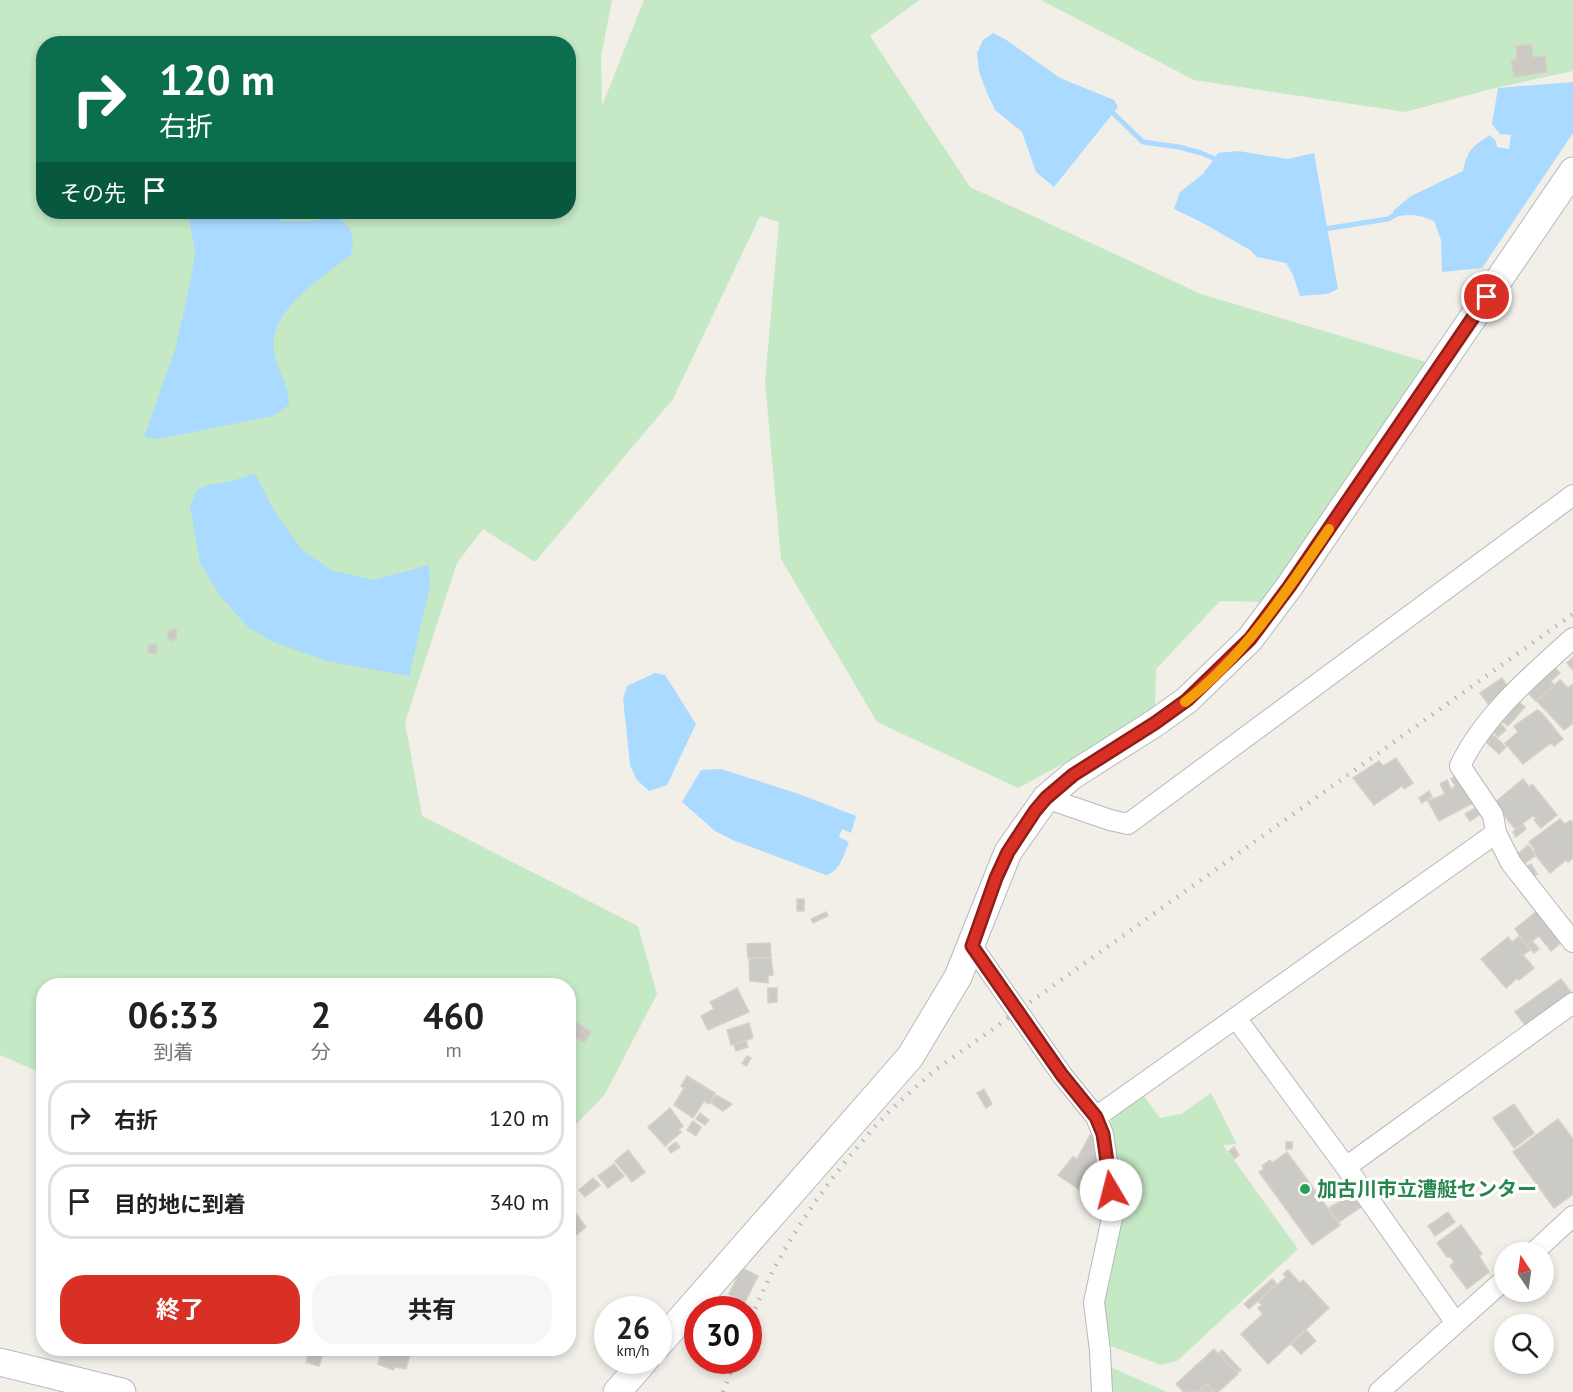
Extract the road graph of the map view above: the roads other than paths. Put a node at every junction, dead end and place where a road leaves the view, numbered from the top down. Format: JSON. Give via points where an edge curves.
{"nodes":[{"id":1,"x":1573,"y":171,"type":"edge"},
{"id":2,"x":1573,"y":495,"type":"edge"},
{"id":3,"x":1573,"y":638,"type":"edge"},
{"id":4,"x":1046,"y":798,"type":"junction"},
{"id":5,"x":1497,"y":833,"type":"junction"},
{"id":6,"x":1573,"y":942,"type":"edge"},
{"id":7,"x":972,"y":946,"type":"junction"},
{"id":8,"x":1573,"y":1003,"type":"edge"},
{"id":9,"x":1236,"y":1018,"type":"junction"},
{"id":10,"x":1096,"y":1117,"type":"junction"},
{"id":11,"x":1346,"y":1167,"type":"junction"},
{"id":12,"x":1573,"y":1216,"type":"edge"},
{"id":13,"x":1545,"y":1242,"type":"edge"},
{"id":14,"x":1494,"y":1289,"type":"edge"},
{"id":15,"x":1456,"y":1323,"type":"junction"},
{"id":16,"x":672,"y":1329,"type":"edge"},
{"id":17,"x":0,"y":1362,"type":"edge"},
{"id":18,"x":633,"y":1374,"type":"edge"},
{"id":19,"x":122,"y":1392,"type":"edge"},
{"id":20,"x":617,"y":1392,"type":"edge"},
{"id":21,"x":1101,"y":1392,"type":"edge"},
{"id":22,"x":1379,"y":1392,"type":"edge"}],
"edges":[{"from":1,"to":4,"type":"street","via":[[1250,639],[1187,700],[1073,775]]},
{"from":2,"to":4,"type":"street","via":[[1128,824]]},
{"from":3,"to":5,"type":"street","via":[[1486,724],[1460,766],[1493,815]]},
{"from":4,"to":7,"type":"street","via":[[1008,852]]},
{"from":5,"to":6,"type":"street","via":[[1512,863]]},
{"from":5,"to":9,"type":"street"},
{"from":7,"to":10,"type":"street"},
{"from":7,"to":16,"type":"street","via":[[909,1057]]},
{"from":8,"to":11,"type":"street"},
{"from":9,"to":10,"type":"street"},
{"from":9,"to":11,"type":"street"},
{"from":10,"to":21,"type":"street","via":[[1103,1134],[1114,1209],[1094,1302]]},
{"from":11,"to":15,"type":"street"},
{"from":12,"to":13,"type":"street"},
{"from":14,"to":15,"type":"street"},
{"from":15,"to":22,"type":"street"},
{"from":17,"to":19,"type":"street"},
{"from":18,"to":20,"type":"street"}]}
